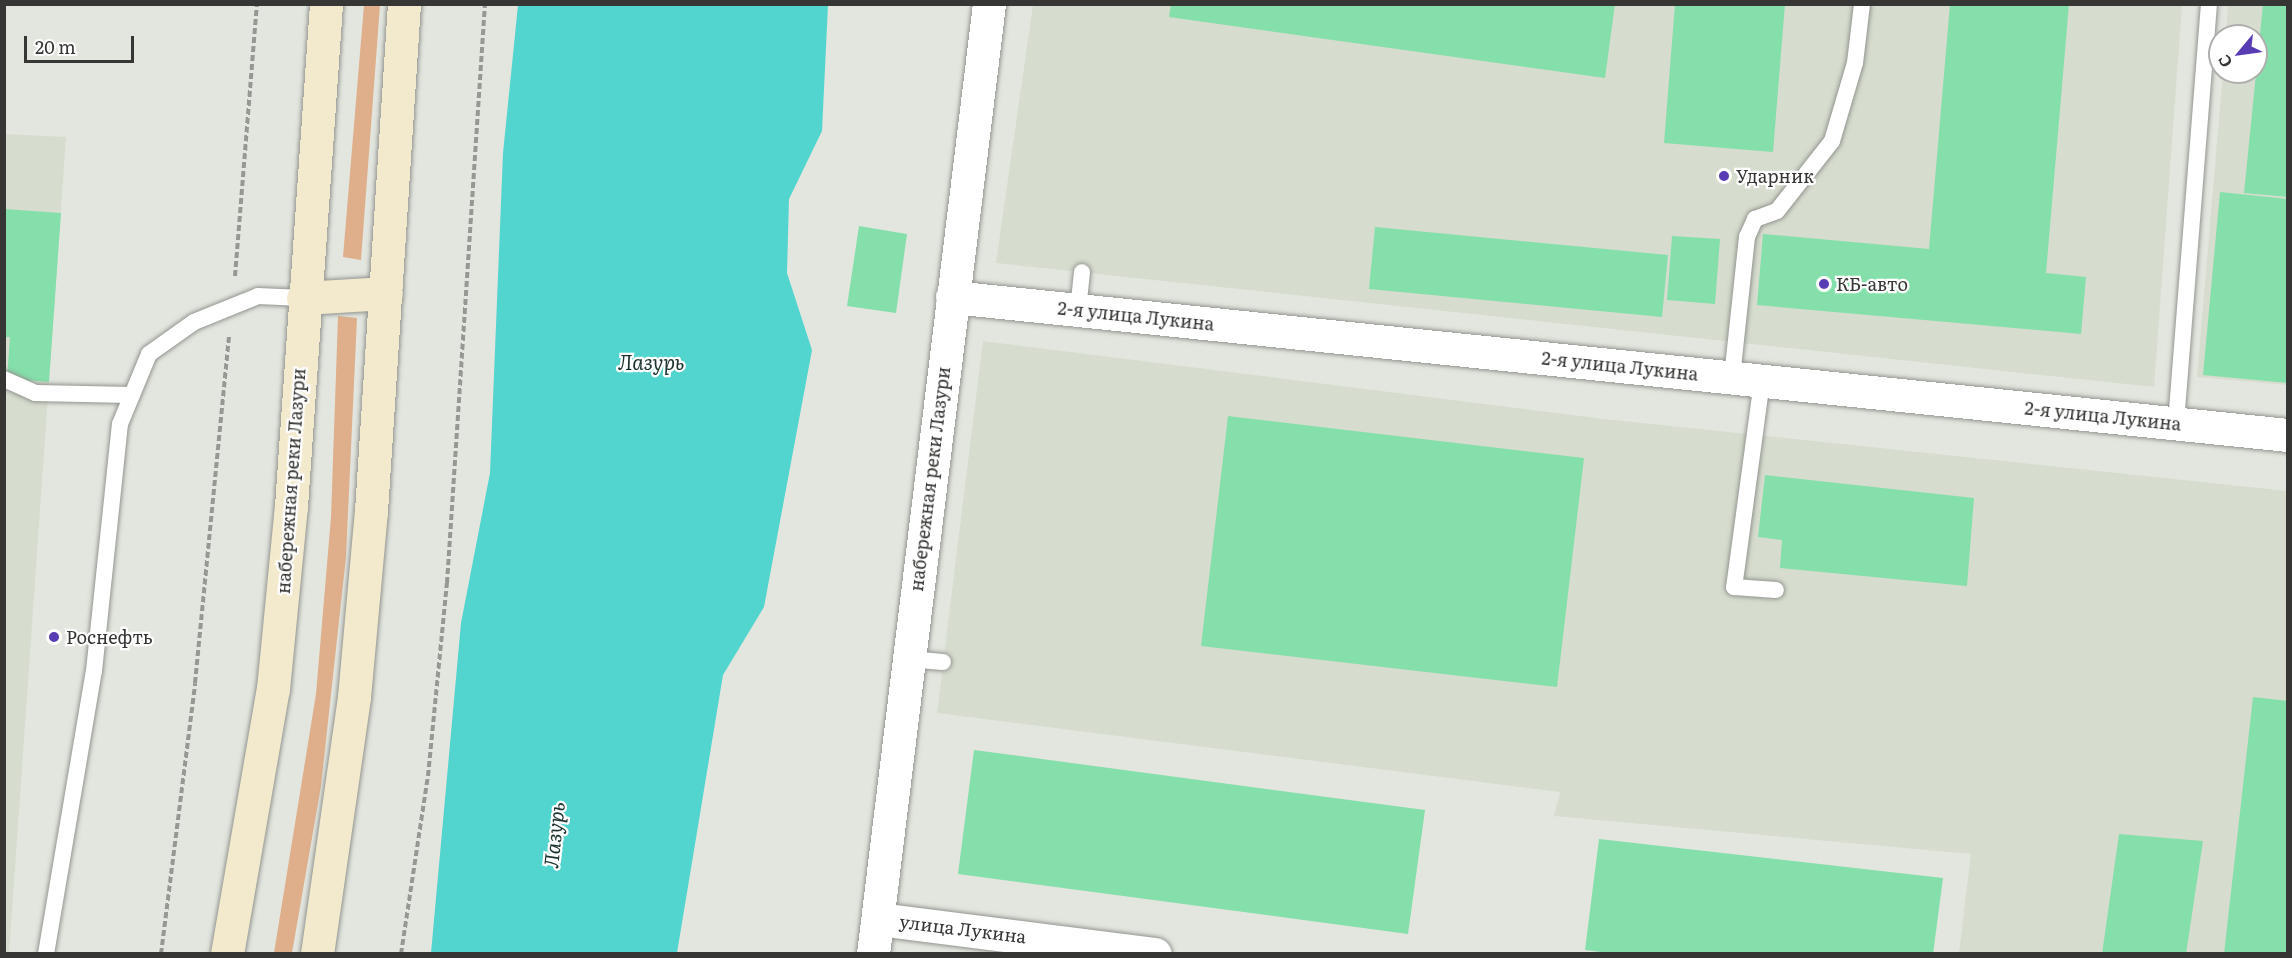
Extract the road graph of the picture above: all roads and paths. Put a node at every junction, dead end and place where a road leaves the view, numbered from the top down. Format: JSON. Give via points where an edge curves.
{"nodes":[{"id":1,"x":257,"y":4,"type":"edge"},
{"id":2,"x":326,"y":4,"type":"edge"},
{"id":3,"x":404,"y":4,"type":"edge"},
{"id":4,"x":485,"y":4,"type":"edge"},
{"id":5,"x":989,"y":4,"type":"edge"},
{"id":6,"x":1862,"y":4,"type":"edge"},
{"id":7,"x":2209,"y":4,"type":"edge"},
{"id":8,"x":1082,"y":272,"type":"dead end"},
{"id":9,"x":386,"y":293,"type":"junction"},
{"id":10,"x":952,"y":297,"type":"junction"},
{"id":11,"x":303,"y":298,"type":"junction"},
{"id":12,"x":232,"y":307,"type":"junction"},
{"id":13,"x":1078,"y":310,"type":"junction"},
{"id":14,"x":4,"y":379,"type":"edge"},
{"id":15,"x":1747,"y":379,"type":"junction"},
{"id":16,"x":132,"y":395,"type":"junction"},
{"id":17,"x":2176,"y":423,"type":"junction"},
{"id":18,"x":2288,"y":435,"type":"edge"},
{"id":19,"x":1776,"y":590,"type":"dead end"},
{"id":20,"x":909,"y":659,"type":"junction"},
{"id":21,"x":944,"y":662,"type":"dead end"},
{"id":22,"x":878,"y":919,"type":"junction"},
{"id":23,"x":46,"y":954,"type":"edge"},
{"id":24,"x":161,"y":954,"type":"edge"},
{"id":25,"x":227,"y":954,"type":"edge"},
{"id":26,"x":316,"y":954,"type":"edge"},
{"id":27,"x":401,"y":954,"type":"edge"},
{"id":28,"x":873,"y":954,"type":"edge"},
{"id":29,"x":1155,"y":954,"type":"edge"}],
"edges":[{"from":1,"to":12,"type":"path"},
{"from":2,"to":11,"type":"main road","name":"набережная реки Лазури"},
{"from":3,"to":9,"type":"main road"},
{"from":4,"to":27,"type":"path","via":[[447,584],[428,776]]},
{"from":5,"to":10,"type":"street","name":"набережная реки Лазури"},
{"from":6,"to":15,"type":"lane","via":[[1855,63],[1832,141],[1777,211],[1755,219],[1746,237]]},
{"from":7,"to":17,"type":"lane"},
{"from":8,"to":13,"type":"lane"},
{"from":9,"to":11,"type":"main road"},
{"from":9,"to":26,"type":"main road","via":[[354,697]]},
{"from":10,"to":13,"type":"street","name":"2-я улица Лукина"},
{"from":10,"to":20,"type":"street","name":"набережная реки Лазури"},
{"from":11,"to":12,"type":"lane","via":[[258,296]]},
{"from":11,"to":25,"type":"main road","name":"набережная реки Лазури","via":[[291,506],[273,689]]},
{"from":12,"to":16,"type":"lane","via":[[194,322],[149,354]]},
{"from":12,"to":24,"type":"path","via":[[195,683]]},
{"from":13,"to":15,"type":"street","name":"2-я улица Лукина"},
{"from":14,"to":16,"type":"lane","via":[[35,393]]},
{"from":15,"to":17,"type":"street","name":"2-я улица Лукина"},
{"from":15,"to":19,"type":"lane","via":[[1734,587]]},
{"from":16,"to":23,"type":"lane","via":[[120,424],[94,670]]},
{"from":17,"to":18,"type":"street","name":"2-я улица Лукина"},
{"from":20,"to":21,"type":"lane"},
{"from":20,"to":22,"type":"street","name":"набережная реки Лазури"},
{"from":22,"to":28,"type":"street","name":"набережная реки Лазури"},
{"from":22,"to":29,"type":"street","name":"улица Лукина"}]}
